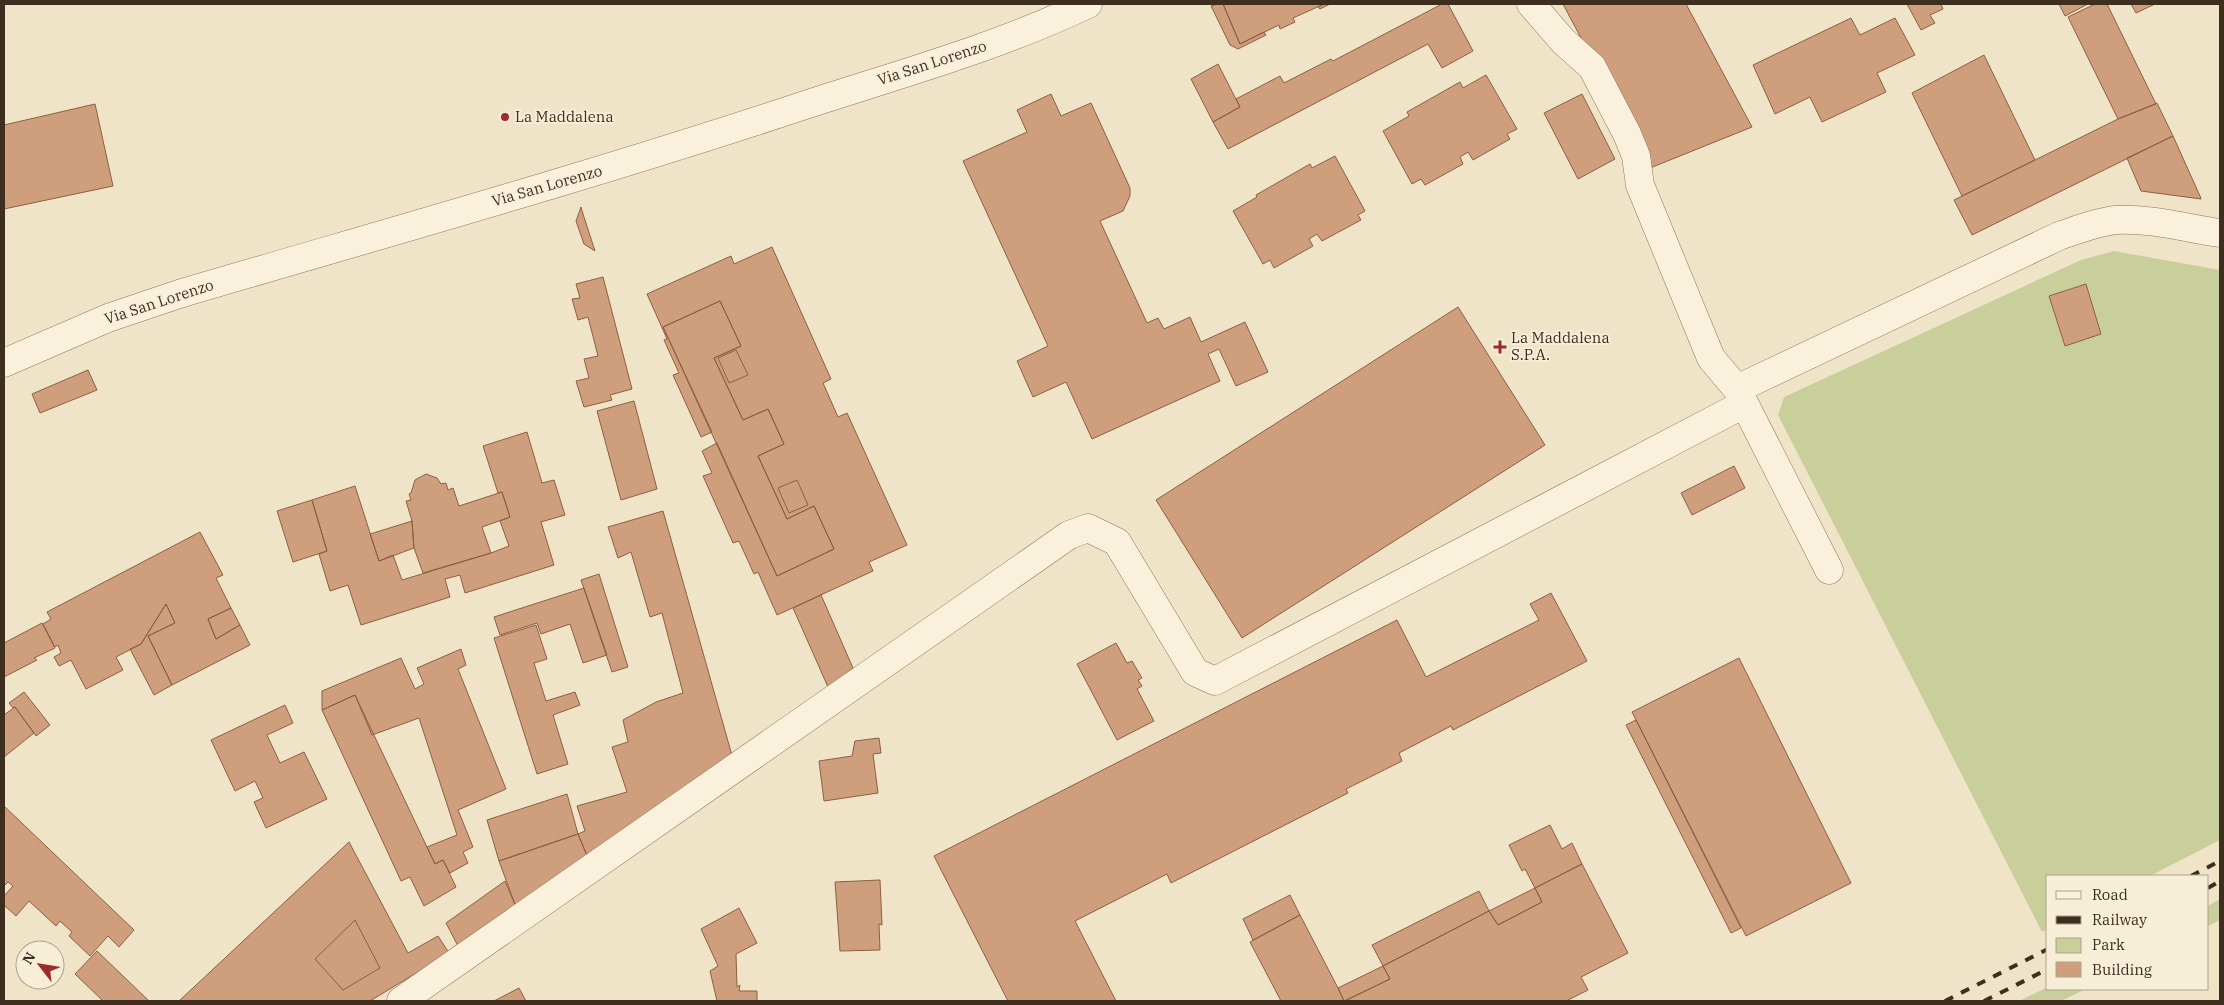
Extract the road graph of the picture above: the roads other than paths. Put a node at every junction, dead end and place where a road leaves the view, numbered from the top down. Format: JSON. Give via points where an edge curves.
{"nodes":[{"id":1,"x":1088,"y":4,"type":"edge"},
{"id":2,"x":1531,"y":4,"type":"edge"},
{"id":3,"x":2220,"y":234,"type":"edge"},
{"id":4,"x":4,"y":363,"type":"edge"},
{"id":5,"x":1741,"y":397,"type":"junction"},
{"id":6,"x":1828,"y":570,"type":"dead end"},
{"id":7,"x":401,"y":1001,"type":"edge"}],
"edges":[{"from":1,"to":4,"type":"street","name":"Via San Lorenzo","via":[[1053,21],[980,47],[732,130],[144,306]]},
{"from":2,"to":5,"type":"street","via":[[1557,35],[1592,67],[1636,156],[1640,185],[1711,358]]},
{"from":3,"to":5,"type":"street","via":[[2138,220],[2114,220],[2087,226],[2059,236]]},
{"from":5,"to":6,"type":"street"},
{"from":5,"to":7,"type":"street","via":[[1215,681],[1195,672],[1117,542],[1088,528],[1069,535]]}]}
